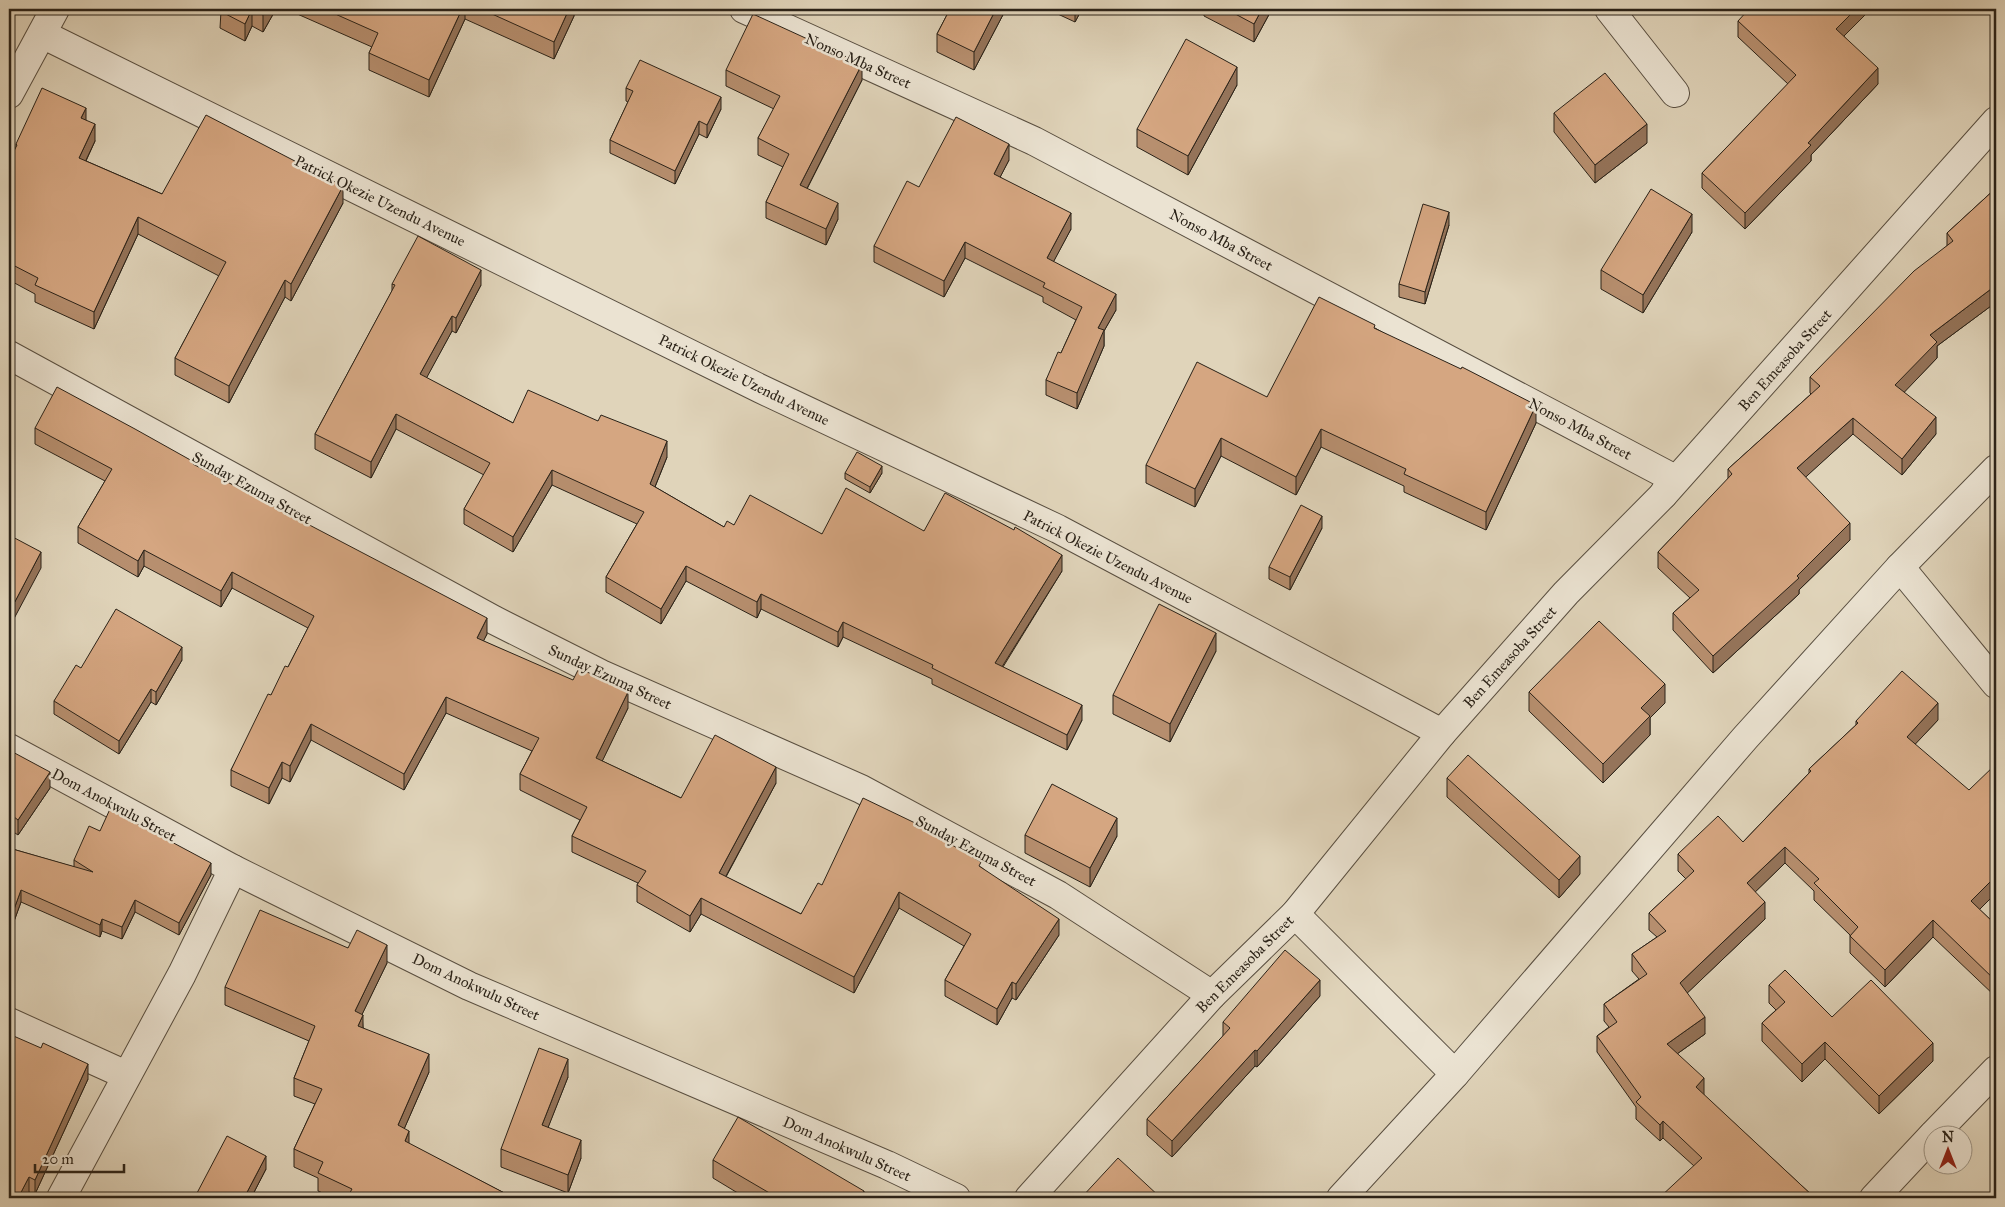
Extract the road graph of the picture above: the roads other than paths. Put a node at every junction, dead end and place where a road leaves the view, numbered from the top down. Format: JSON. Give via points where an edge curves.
{"nodes":[{"id":1,"x":55,"y":9,"type":"edge"},
{"id":2,"x":744,"y":9,"type":"edge"},
{"id":3,"x":1610,"y":9,"type":"edge"},
{"id":4,"x":42,"y":34,"type":"junction"},
{"id":5,"x":1675,"y":93,"type":"dead end"},
{"id":6,"x":9,"y":94,"type":"edge"},
{"id":7,"x":1996,"y":122,"type":"edge"},
{"id":8,"x":9,"y":355,"type":"edge"},
{"id":9,"x":1996,"y":469,"type":"edge"},
{"id":10,"x":1663,"y":495,"type":"junction"},
{"id":11,"x":1900,"y":567,"type":"junction"},
{"id":12,"x":1996,"y":684,"type":"edge"},
{"id":13,"x":1442,"y":733,"type":"junction"},
{"id":14,"x":9,"y":748,"type":"edge"},
{"id":15,"x":233,"y":869,"type":"junction"},
{"id":16,"x":1295,"y":914,"type":"junction"},
{"id":17,"x":1212,"y":995,"type":"junction"},
{"id":18,"x":9,"y":1022,"type":"edge"},
{"id":19,"x":1996,"y":1070,"type":"edge"},
{"id":20,"x":1455,"y":1074,"type":"junction"},
{"id":21,"x":126,"y":1075,"type":"junction"},
{"id":22,"x":1944,"y":1124,"type":"edge"},
{"id":23,"x":1922,"y":1149,"type":"edge"},
{"id":24,"x":1889,"y":1192,"type":"edge"},
{"id":25,"x":61,"y":1198,"type":"edge"},
{"id":26,"x":956,"y":1198,"type":"edge"},
{"id":27,"x":1030,"y":1198,"type":"edge"},
{"id":28,"x":1341,"y":1198,"type":"edge"}],
"edges":[{"from":1,"to":4,"type":"street"},
{"from":2,"to":10,"type":"street","name":"Nonso Mba Street","via":[[1034,141],[1673,478]]},
{"from":3,"to":5,"type":"street"},
{"from":4,"to":6,"type":"street"},
{"from":4,"to":13,"type":"street","name":"Patrick Okezie Uzendu Avenue","via":[[752,385],[1058,529]]},
{"from":7,"to":10,"type":"street","name":"Ben Emeasoba Street"},
{"from":8,"to":17,"type":"street","name":"Sunday Ezuma Street","via":[[592,670],[861,789],[1058,895]]},
{"from":9,"to":11,"type":"street"},
{"from":10,"to":13,"type":"street","name":"Ben Emeasoba Street","via":[[1566,593]]},
{"from":11,"to":12,"type":"street"},
{"from":11,"to":20,"type":"street","via":[[1745,738]]},
{"from":13,"to":16,"type":"street","name":"Ben Emeasoba Street"},
{"from":14,"to":15,"type":"street","name":"Dom Anokwulu Street"},
{"from":15,"to":21,"type":"street","via":[[182,974]]},
{"from":15,"to":26,"type":"street","name":"Dom Anokwulu Street","via":[[469,986],[887,1165]]},
{"from":16,"to":17,"type":"street","name":"Ben Emeasoba Street"},
{"from":16,"to":20,"type":"street"},
{"from":17,"to":27,"type":"street","name":"Ben Emeasoba Street"},
{"from":18,"to":21,"type":"street"},
{"from":19,"to":22,"type":"street"},
{"from":20,"to":28,"type":"street"},
{"from":21,"to":25,"type":"street"},
{"from":23,"to":24,"type":"street"}]}
